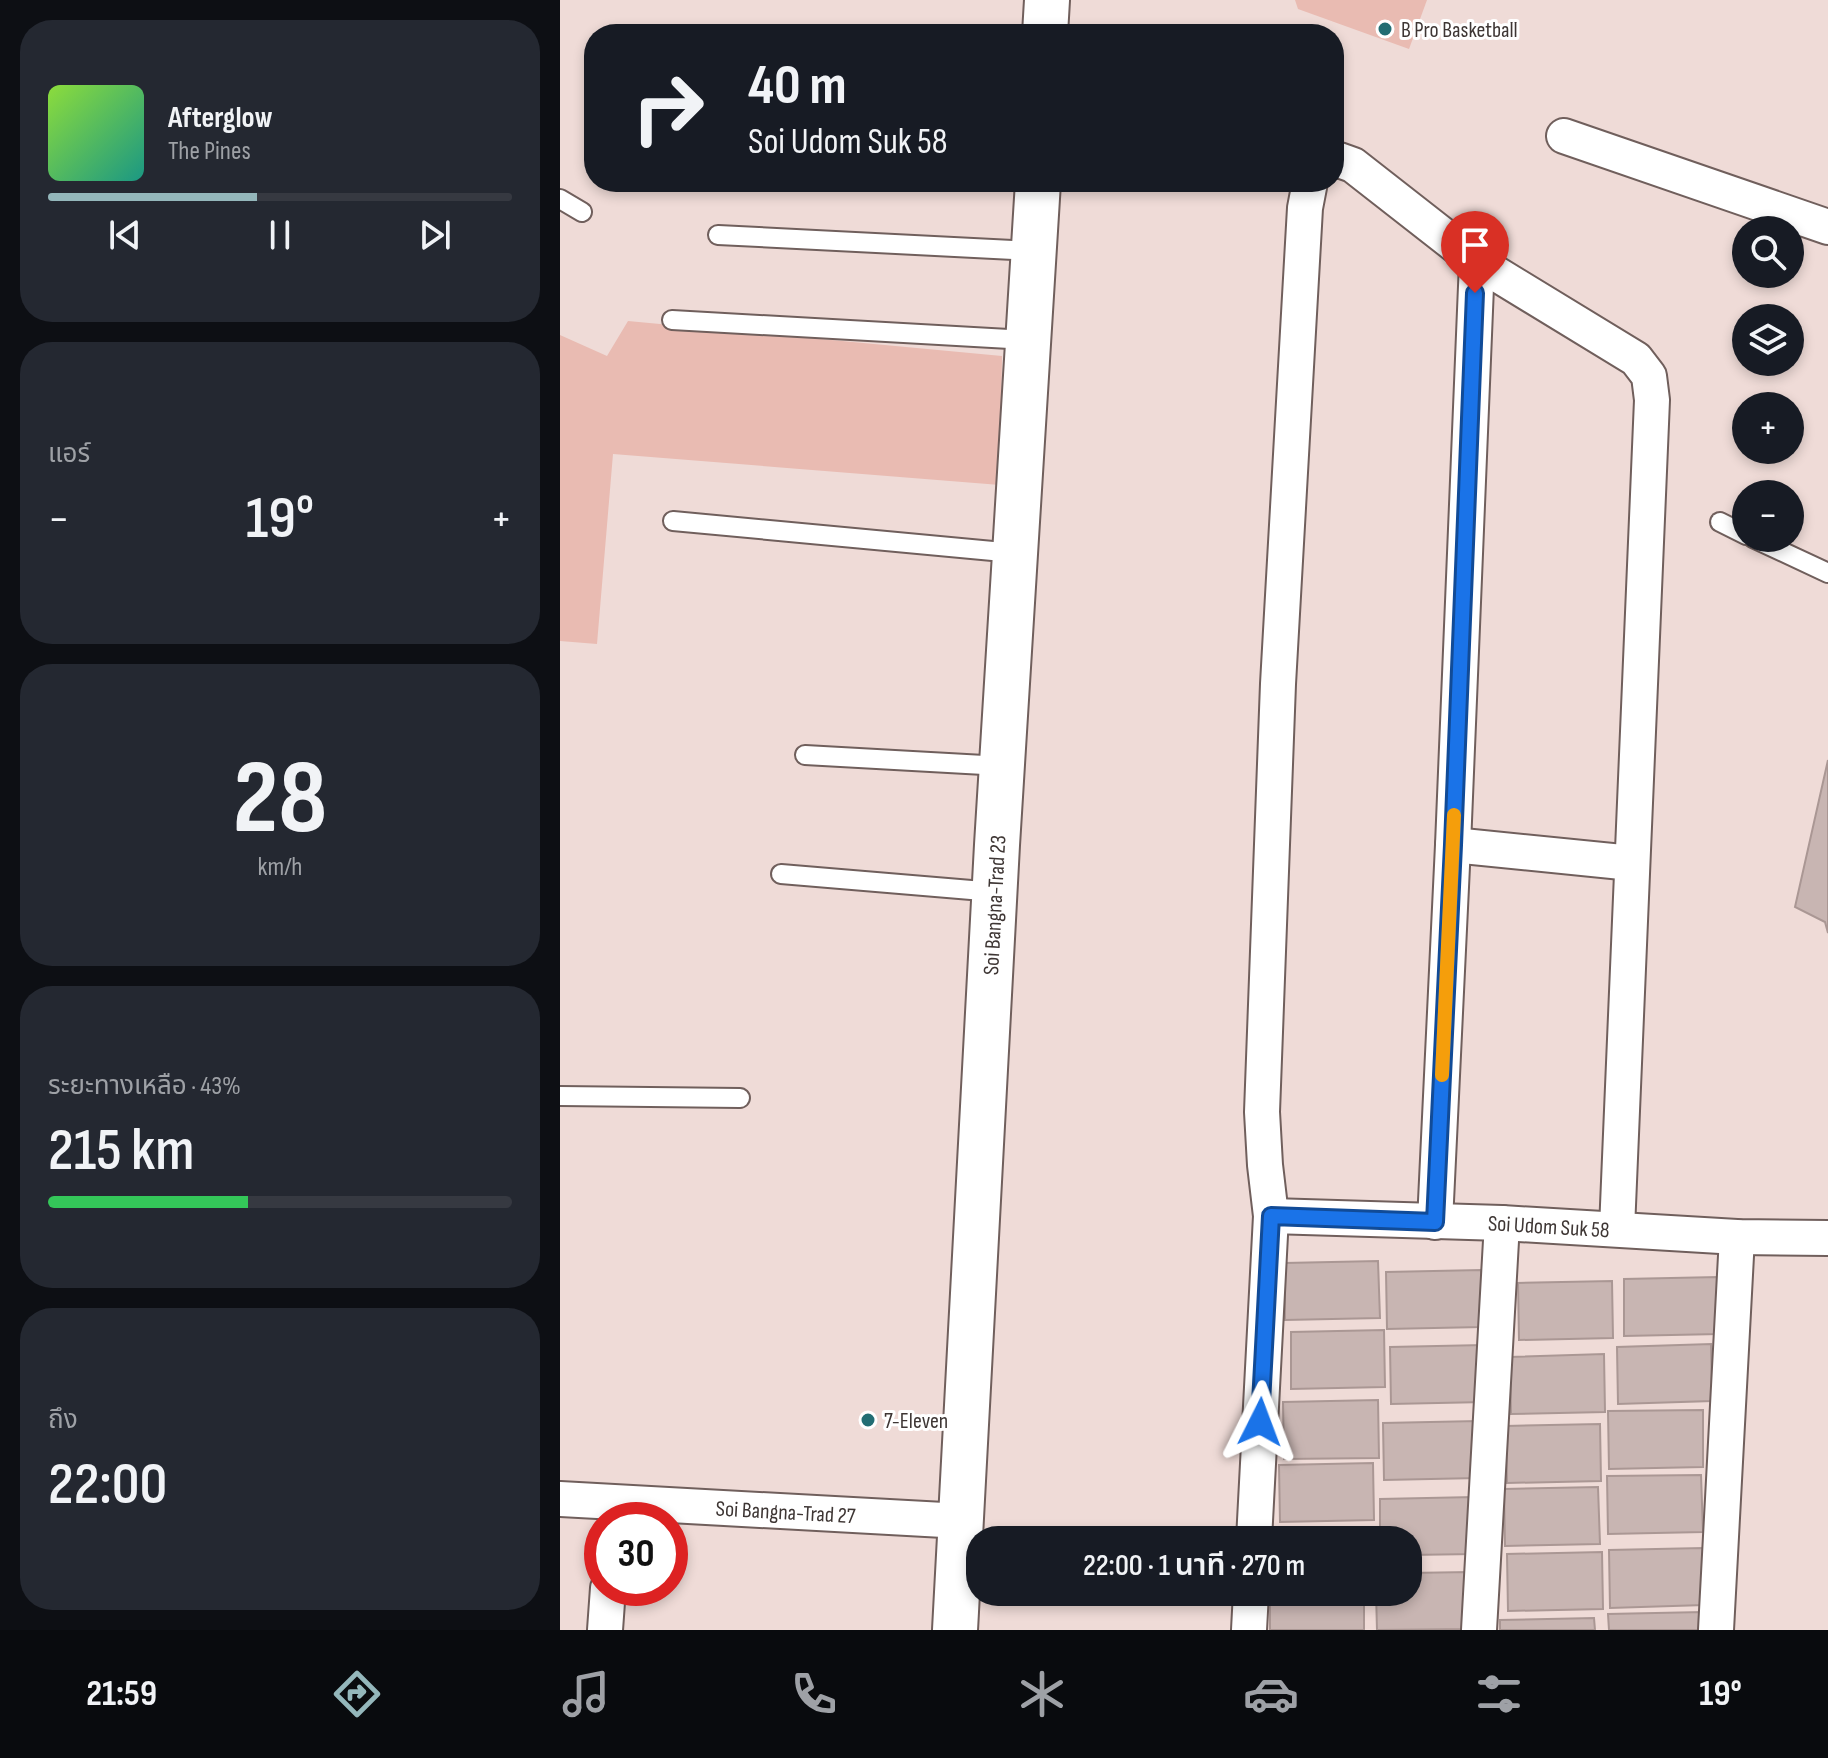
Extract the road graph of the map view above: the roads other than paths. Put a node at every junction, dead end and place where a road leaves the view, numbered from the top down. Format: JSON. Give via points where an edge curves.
{"nodes":[{"id":1,"x":1047,"y":0,"type":"edge"},
{"id":2,"x":1046,"y":24,"type":"edge"},
{"id":3,"x":1564,"y":136,"type":"dead end"},
{"id":4,"x":1344,"y":163,"type":"edge"},
{"id":5,"x":1037,"y":192,"type":"edge"},
{"id":6,"x":1308,"y":192,"type":"edge"},
{"id":7,"x":560,"y":199,"type":"edge"},
{"id":8,"x":582,"y":212,"type":"dead end"},
{"id":9,"x":1828,"y":227,"type":"edge"},
{"id":10,"x":718,"y":235,"type":"dead end"},
{"id":11,"x":1034,"y":251,"type":"junction"},
{"id":12,"x":1477,"y":262,"type":"junction"},
{"id":13,"x":672,"y":320,"type":"dead end"},
{"id":14,"x":1028,"y":340,"type":"junction"},
{"id":15,"x":673,"y":521,"type":"dead end"},
{"id":16,"x":1720,"y":522,"type":"dead end"},
{"id":17,"x":1732,"y":528,"type":"edge"},
{"id":18,"x":1783,"y":552,"type":"edge"},
{"id":19,"x":1014,"y":553,"type":"junction"},
{"id":20,"x":1828,"y":573,"type":"edge"},
{"id":21,"x":805,"y":755,"type":"dead end"},
{"id":22,"x":1002,"y":766,"type":"junction"},
{"id":23,"x":1453,"y":845,"type":"junction"},
{"id":24,"x":1632,"y":863,"type":"junction"},
{"id":25,"x":781,"y":874,"type":"dead end"},
{"id":26,"x":995,"y":892,"type":"junction"},
{"id":27,"x":560,"y":1096,"type":"edge"},
{"id":28,"x":740,"y":1098,"type":"dead end"},
{"id":29,"x":1271,"y":1216,"type":"junction"},
{"id":30,"x":1435,"y":1222,"type":"junction"},
{"id":31,"x":1502,"y":1223,"type":"junction"},
{"id":32,"x":1617,"y":1229,"type":"junction"},
{"id":33,"x":1737,"y":1237,"type":"junction"},
{"id":34,"x":1828,"y":1238,"type":"edge"},
{"id":35,"x":560,"y":1499,"type":"edge"},
{"id":36,"x":584,"y":1504,"type":"edge"},
{"id":37,"x":688,"y":1513,"type":"edge"},
{"id":38,"x":962,"y":1521,"type":"junction"},
{"id":39,"x":1255,"y":1526,"type":"edge"},
{"id":40,"x":607,"y":1606,"type":"edge"},
{"id":41,"x":1250,"y":1606,"type":"edge"},
{"id":42,"x":605,"y":1630,"type":"edge"},
{"id":43,"x":955,"y":1630,"type":"edge"},
{"id":44,"x":1249,"y":1630,"type":"edge"},
{"id":45,"x":1479,"y":1630,"type":"edge"},
{"id":46,"x":1716,"y":1630,"type":"edge"}],
"edges":[{"from":1,"to":2,"type":"street"},
{"from":3,"to":9,"type":"street"},
{"from":4,"to":12,"type":"street"},
{"from":5,"to":11,"type":"street","name":"Soi Bangna-Trad 23"},
{"from":6,"to":29,"type":"street","via":[[1277,699],[1262,1112]]},
{"from":7,"to":8,"type":"lane"},
{"from":10,"to":11,"type":"lane"},
{"from":11,"to":14,"type":"street","name":"Soi Bangna-Trad 23"},
{"from":12,"to":23,"type":"street"},
{"from":12,"to":24,"type":"street","via":[[1636,359],[1649,376]]},
{"from":13,"to":14,"type":"lane"},
{"from":14,"to":19,"type":"street","name":"Soi Bangna-Trad 23"},
{"from":15,"to":19,"type":"lane"},
{"from":16,"to":17,"type":"lane"},
{"from":18,"to":20,"type":"lane"},
{"from":19,"to":22,"type":"street","name":"Soi Bangna-Trad 23"},
{"from":21,"to":22,"type":"lane"},
{"from":22,"to":26,"type":"street","name":"Soi Bangna-Trad 23"},
{"from":23,"to":24,"type":"street"},
{"from":23,"to":30,"type":"street"},
{"from":24,"to":32,"type":"street"},
{"from":25,"to":26,"type":"lane"},
{"from":26,"to":38,"type":"street","name":"Soi Bangna-Trad 23"},
{"from":27,"to":28,"type":"lane"},
{"from":29,"to":30,"type":"street","name":"Soi Udom Suk 58"},
{"from":29,"to":39,"type":"street"},
{"from":30,"to":31,"type":"street","name":"Soi Udom Suk 58"},
{"from":31,"to":32,"type":"street","name":"Soi Udom Suk 58"},
{"from":31,"to":45,"type":"street"},
{"from":32,"to":33,"type":"street","name":"Soi Udom Suk 58"},
{"from":33,"to":34,"type":"street","name":"Soi Udom Suk 58"},
{"from":33,"to":46,"type":"street"},
{"from":35,"to":36,"type":"street","name":"Soi Bangna-Trad 27"},
{"from":37,"to":38,"type":"street","name":"Soi Bangna-Trad 27"},
{"from":38,"to":43,"type":"street","name":"Soi Bangna-Trad 23"},
{"from":40,"to":42,"type":"street"},
{"from":41,"to":44,"type":"street"}]}
